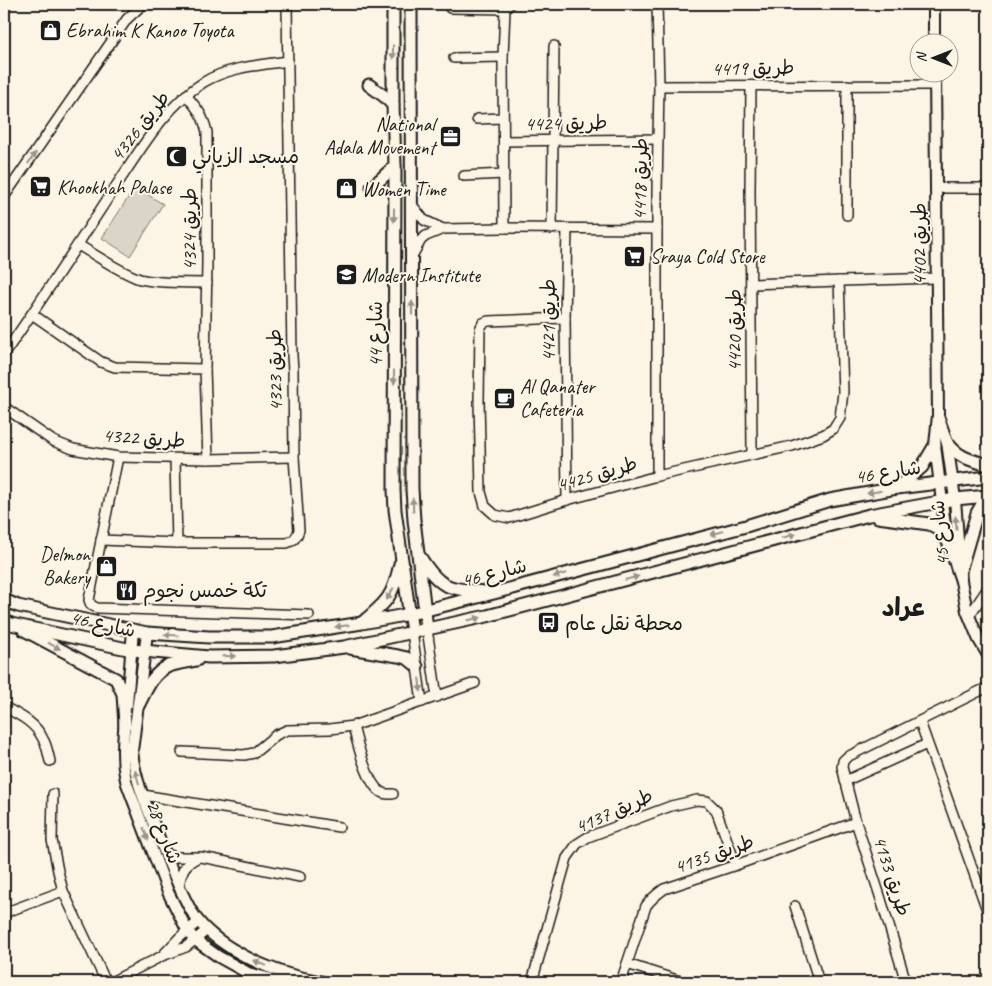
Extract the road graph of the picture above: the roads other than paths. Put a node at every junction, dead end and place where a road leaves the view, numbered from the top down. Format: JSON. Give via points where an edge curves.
{"nodes":[{"id":1,"x":7,"y":4,"type":"edge"},
{"id":2,"x":143,"y":4,"type":"edge"},
{"id":3,"x":287,"y":4,"type":"edge"},
{"id":4,"x":393,"y":4,"type":"edge"},
{"id":5,"x":411,"y":4,"type":"edge"},
{"id":6,"x":657,"y":4,"type":"edge"},
{"id":7,"x":934,"y":4,"type":"edge"},
{"id":8,"x":506,"y":5,"type":"edge"},
{"id":9,"x":4,"y":8,"type":"edge"},
{"id":10,"x":450,"y":8,"type":"dead end"},
{"id":11,"x":934,"y":32,"type":"edge"},
{"id":12,"x":554,"y":46,"type":"dead end"},
{"id":13,"x":503,"y":57,"type":"junction"},
{"id":14,"x":454,"y":58,"type":"dead end"},
{"id":15,"x":288,"y":62,"type":"junction"},
{"id":16,"x":369,"y":85,"type":"dead end"},
{"id":17,"x":846,"y":85,"type":"junction"},
{"id":18,"x":935,"y":85,"type":"joint"},
{"id":19,"x":659,"y":86,"type":"junction"},
{"id":20,"x":751,"y":86,"type":"junction"},
{"id":21,"x":186,"y":95,"type":"junction"},
{"id":22,"x":393,"y":105,"type":"junction"},
{"id":23,"x":477,"y":118,"type":"dead end"},
{"id":24,"x":503,"y":118,"type":"junction"},
{"id":25,"x":658,"y":139,"type":"junction"},
{"id":26,"x":552,"y":140,"type":"junction"},
{"id":27,"x":504,"y":141,"type":"junction"},
{"id":28,"x":395,"y":166,"type":"junction"},
{"id":29,"x":504,"y":174,"type":"junction"},
{"id":30,"x":464,"y":176,"type":"dead end"},
{"id":31,"x":372,"y":187,"type":"dead end"},
{"id":32,"x":936,"y":188,"type":"junction"},
{"id":33,"x":988,"y":188,"type":"edge"},
{"id":34,"x":4,"y":197,"type":"edge"},
{"id":35,"x":412,"y":205,"type":"junction"},
{"id":36,"x":847,"y":215,"type":"dead end"},
{"id":37,"x":504,"y":228,"type":"junction"},
{"id":38,"x":443,"y":229,"type":"junction"},
{"id":39,"x":552,"y":229,"type":"junction"},
{"id":40,"x":567,"y":229,"type":"junction"},
{"id":41,"x":657,"y":229,"type":"junction"},
{"id":42,"x":78,"y":245,"type":"junction"},
{"id":43,"x":412,"y":256,"type":"junction"},
{"id":44,"x":936,"y":278,"type":"junction"},
{"id":45,"x":839,"y":280,"type":"junction"},
{"id":46,"x":207,"y":283,"type":"junction"},
{"id":47,"x":751,"y":284,"type":"junction"},
{"id":48,"x":32,"y":314,"type":"junction"},
{"id":49,"x":565,"y":318,"type":"junction"},
{"id":50,"x":4,"y":354,"type":"edge"},
{"id":51,"x":205,"y":369,"type":"junction"},
{"id":52,"x":4,"y":407,"type":"edge"},
{"id":53,"x":938,"y":415,"type":"junction"},
{"id":54,"x":947,"y":442,"type":"junction"},
{"id":55,"x":935,"y":446,"type":"junction"},
{"id":56,"x":752,"y":454,"type":"junction"},
{"id":57,"x":118,"y":457,"type":"junction"},
{"id":58,"x":294,"y":457,"type":"junction"},
{"id":59,"x":175,"y":459,"type":"junction"},
{"id":60,"x":208,"y":460,"type":"junction"},
{"id":61,"x":988,"y":465,"type":"edge"},
{"id":62,"x":657,"y":476,"type":"junction"},
{"id":63,"x":988,"y":478,"type":"edge"},
{"id":64,"x":953,"y":482,"type":"junction"},
{"id":65,"x":939,"y":483,"type":"junction"},
{"id":66,"x":897,"y":488,"type":"junction"},
{"id":67,"x":988,"y":496,"type":"edge"},
{"id":68,"x":567,"y":500,"type":"junction"},
{"id":69,"x":955,"y":500,"type":"junction"},
{"id":70,"x":988,"y":501,"type":"edge"},
{"id":71,"x":942,"y":502,"type":"junction"},
{"id":72,"x":869,"y":515,"type":"junction"},
{"id":73,"x":101,"y":540,"type":"junction"},
{"id":74,"x":947,"y":540,"type":"junction"},
{"id":75,"x":177,"y":543,"type":"junction"},
{"id":76,"x":418,"y":554,"type":"junction"},
{"id":77,"x":402,"y":555,"type":"junction"},
{"id":78,"x":961,"y":576,"type":"junction"},
{"id":79,"x":988,"y":588,"type":"edge"},
{"id":80,"x":494,"y":593,"type":"junction"},
{"id":81,"x":4,"y":600,"type":"edge"},
{"id":82,"x":425,"y":610,"type":"junction"},
{"id":83,"x":410,"y":614,"type":"junction"},
{"id":84,"x":309,"y":615,"type":"dead end"},
{"id":85,"x":969,"y":616,"type":"junction"},
{"id":86,"x":8,"y":622,"type":"edge"},
{"id":87,"x":362,"y":623,"type":"junction"},
{"id":88,"x":427,"y":629,"type":"junction"},
{"id":89,"x":133,"y":630,"type":"junction"},
{"id":90,"x":412,"y":632,"type":"junction"},
{"id":91,"x":147,"y":633,"type":"junction"},
{"id":92,"x":344,"y":647,"type":"junction"},
{"id":93,"x":132,"y":650,"type":"junction"},
{"id":94,"x":145,"y":651,"type":"junction"},
{"id":95,"x":988,"y":654,"type":"edge"},
{"id":96,"x":209,"y":657,"type":"junction"},
{"id":97,"x":417,"y":666,"type":"junction"},
{"id":98,"x":475,"y":683,"type":"dead end"},
{"id":99,"x":988,"y":687,"type":"edge"},
{"id":100,"x":437,"y":697,"type":"junction"},
{"id":101,"x":422,"y":702,"type":"junction"},
{"id":102,"x":138,"y":706,"type":"junction"},
{"id":103,"x":4,"y":707,"type":"edge"},
{"id":104,"x":920,"y":722,"type":"junction"},
{"id":105,"x":124,"y":726,"type":"junction"},
{"id":106,"x":353,"y":726,"type":"junction"},
{"id":107,"x":928,"y":744,"type":"junction"},
{"id":108,"x":182,"y":752,"type":"dead end"},
{"id":109,"x":50,"y":761,"type":"dead end"},
{"id":110,"x":845,"y":781,"type":"junction"},
{"id":111,"x":52,"y":794,"type":"dead end"},
{"id":112,"x":393,"y":794,"type":"dead end"},
{"id":113,"x":143,"y":795,"type":"junction"},
{"id":114,"x":856,"y":822,"type":"junction"},
{"id":115,"x":339,"y":827,"type":"dead end"},
{"id":116,"x":165,"y":853,"type":"junction"},
{"id":117,"x":200,"y":857,"type":"junction"},
{"id":118,"x":736,"y":866,"type":"junction"},
{"id":119,"x":300,"y":877,"type":"dead end"},
{"id":120,"x":179,"y":886,"type":"junction"},
{"id":121,"x":63,"y":891,"type":"junction"},
{"id":122,"x":795,"y":906,"type":"dead end"},
{"id":123,"x":988,"y":906,"type":"edge"},
{"id":124,"x":4,"y":913,"type":"edge"},
{"id":125,"x":199,"y":921,"type":"junction"},
{"id":126,"x":188,"y":930,"type":"junction"},
{"id":127,"x":207,"y":930,"type":"junction"},
{"id":128,"x":195,"y":940,"type":"junction"},
{"id":129,"x":162,"y":956,"type":"junction"},
{"id":130,"x":627,"y":964,"type":"junction"},
{"id":131,"x":106,"y":982,"type":"edge"},
{"id":132,"x":111,"y":982,"type":"edge"},
{"id":133,"x":283,"y":982,"type":"edge"},
{"id":134,"x":323,"y":982,"type":"edge"},
{"id":135,"x":532,"y":982,"type":"edge"},
{"id":136,"x":621,"y":982,"type":"edge"},
{"id":137,"x":683,"y":982,"type":"edge"},
{"id":138,"x":819,"y":982,"type":"edge"},
{"id":139,"x":906,"y":982,"type":"edge"}],
"edges":[{"from":1,"to":9,"type":"street"},
{"from":34,"to":2,"type":"street","one_way":true,"via":[[127,20]]},
{"from":3,"to":15,"type":"street","name":"طريق 4323"},
{"from":4,"to":22,"type":"main road","name":"شارع 44","one_way":true},
{"from":5,"to":35,"type":"main road","name":"شارع 44"},
{"from":6,"to":19,"type":"street","name":"طريق 4418"},
{"from":7,"to":11,"type":"street"},
{"from":8,"to":10,"type":"street"},
{"from":8,"to":13,"type":"street"},
{"from":12,"to":26,"type":"street"},
{"from":13,"to":14,"type":"street"},
{"from":13,"to":24,"type":"street"},
{"from":15,"to":21,"type":"street","name":"طريق 4326","via":[[230,70],[205,81]]},
{"from":15,"to":58,"type":"street","name":"طريق 4323"},
{"from":16,"to":22,"type":"main road"},
{"from":17,"to":18,"type":"street","name":"طريق 4419"},
{"from":17,"to":20,"type":"street","name":"طريق 4419"},
{"from":17,"to":36,"type":"street"},
{"from":18,"to":32,"type":"street","name":"طريق 4402"},
{"from":19,"to":20,"type":"street","name":"طريق 4419"},
{"from":19,"to":25,"type":"street","name":"طريق 4418"},
{"from":20,"to":47,"type":"street","name":"طريق 4420"},
{"from":21,"to":42,"type":"street","name":"طريق 4326","via":[[148,140]]},
{"from":21,"to":46,"type":"street","name":"طريق 4324","via":[[199,109],[207,132]]},
{"from":22,"to":28,"type":"main road","name":"شارع 44"},
{"from":23,"to":24,"type":"street"},
{"from":24,"to":27,"type":"street"},
{"from":25,"to":26,"type":"street","name":"طريق 4424"},
{"from":25,"to":41,"type":"street","name":"طريق 4418"},
{"from":26,"to":27,"type":"street","name":"طريق 4424"},
{"from":26,"to":39,"type":"street"},
{"from":27,"to":29,"type":"street"},
{"from":28,"to":31,"type":"main road"},
{"from":28,"to":77,"type":"main road","name":"شارع 44","one_way":true,"via":[[394,490]]},
{"from":29,"to":30,"type":"street"},
{"from":29,"to":37,"type":"street"},
{"from":32,"to":33,"type":"street"},
{"from":32,"to":44,"type":"street","name":"طريق 4402"},
{"from":35,"to":38,"type":"street","via":[[424,220]]},
{"from":35,"to":43,"type":"main road","name":"شارع 44"},
{"from":37,"to":38,"type":"street"},
{"from":37,"to":39,"type":"street"},
{"from":38,"to":43,"type":"street","via":[[421,240]]},
{"from":39,"to":40,"type":"street"},
{"from":40,"to":41,"type":"street"},
{"from":40,"to":49,"type":"street","name":"طريق 4421"},
{"from":41,"to":62,"type":"street","name":"طريق 4418"},
{"from":42,"to":46,"type":"street","via":[[140,279]]},
{"from":42,"to":48,"type":"street","name":"طريق 4326"},
{"from":76,"to":43,"type":"main road","name":"شارع 44","one_way":true,"via":[[412,489]]},
{"from":44,"to":45,"type":"street"},
{"from":44,"to":53,"type":"street","name":"طريق 4402"},
{"from":45,"to":47,"type":"street"},
{"from":45,"to":56,"type":"street","name":"طريق 4425","via":[[843,392],[840,418],[823,436]]},
{"from":46,"to":51,"type":"street","name":"طريق 4324"},
{"from":47,"to":56,"type":"street","name":"طريق 4420"},
{"from":48,"to":50,"type":"street","name":"طريق 4326"},
{"from":48,"to":51,"type":"street","via":[[101,362],[115,367]]},
{"from":49,"to":68,"type":"street","name":"طريق 4421"},
{"from":49,"to":68,"type":"street","name":"طريق 4425","via":[[483,323],[480,329],[479,400],[481,492],[485,506],[495,515],[508,518]]},
{"from":51,"to":60,"type":"street","name":"طريق 4324"},
{"from":52,"to":57,"type":"street","name":"طريق 4322","via":[[53,441]]},
{"from":53,"to":54,"type":"street","name":"طريق 4402"},
{"from":53,"to":55,"type":"street","name":"طريق 4402"},
{"from":54,"to":61,"type":"main road","via":[[958,455]]},
{"from":54,"to":64,"type":"street","name":"طريق 4402"},
{"from":55,"to":65,"type":"street","name":"طريق 4402"},
{"from":55,"to":66,"type":"main road","via":[[922,467]]},
{"from":56,"to":62,"type":"street","name":"طريق 4425"},
{"from":57,"to":59,"type":"street","name":"طريق 4322"},
{"from":57,"to":73,"type":"street"},
{"from":58,"to":60,"type":"street","name":"طريق 4322"},
{"from":58,"to":75,"type":"street","name":"طريق 4323","via":[[298,530],[295,539],[287,543]]},
{"from":59,"to":60,"type":"street","name":"طريق 4322"},
{"from":59,"to":75,"type":"street"},
{"from":62,"to":68,"type":"street","name":"طريق 4425"},
{"from":63,"to":64,"type":"main road","name":"شارع 46"},
{"from":64,"to":65,"type":"main road","name":"شارع 46"},
{"from":64,"to":69,"type":"street","name":"شارع 45"},
{"from":65,"to":66,"type":"main road","name":"شارع 46"},
{"from":65,"to":71,"type":"street","name":"شارع 45"},
{"from":66,"to":80,"type":"main road","name":"شارع 46","one_way":true,"via":[[830,500],[746,526]]},
{"from":67,"to":69,"type":"main road","name":"شارع 46"},
{"from":69,"to":71,"type":"main road","name":"شارع 46"},
{"from":78,"to":69,"type":"street","name":"شارع 45","one_way":true},
{"from":70,"to":78,"type":"main road","via":[[977,513]]},
{"from":71,"to":72,"type":"main road","name":"شارع 46"},
{"from":71,"to":74,"type":"street","name":"شارع 45"},
{"from":72,"to":74,"type":"main road","via":[[929,524],[939,529]]},
{"from":88,"to":72,"type":"main road","name":"شارع 46","one_way":true,"via":[[496,614]]},
{"from":73,"to":75,"type":"street","name":"طريق 4323"},
{"from":73,"to":84,"type":"street","via":[[89,600],[96,608]]},
{"from":74,"to":78,"type":"street","name":"شارع 45"},
{"from":76,"to":80,"type":"main road","via":[[435,579],[448,587]]},
{"from":76,"to":82,"type":"main road","name":"شارع 44"},
{"from":77,"to":83,"type":"main road","name":"شارع 44"},
{"from":77,"to":87,"type":"main road","one_way":true,"via":[[394,589],[384,604]]},
{"from":78,"to":85,"type":"street","name":"شارع 45"},
{"from":79,"to":85,"type":"street"},
{"from":80,"to":82,"type":"main road","name":"شارع 46"},
{"from":81,"to":89,"type":"main road","name":"شارع 46","via":[[18,606]]},
{"from":82,"to":83,"type":"main road","name":"شارع 46"},
{"from":82,"to":88,"type":"main road","name":"شارع 44"},
{"from":83,"to":87,"type":"main road","name":"شارع 46"},
{"from":83,"to":90,"type":"main road","name":"شارع 44"},
{"from":85,"to":95,"type":"street","name":"شارع 45"},
{"from":86,"to":93,"type":"main road","name":"شارع 46"},
{"from":86,"to":105,"type":"main road","one_way":true,"via":[[116,679],[124,694]]},
{"from":87,"to":91,"type":"main road","name":"شارع 46","one_way":true,"via":[[272,637]]},
{"from":88,"to":90,"type":"main road","name":"شارع 46"},
{"from":88,"to":100,"type":"street"},
{"from":89,"to":91,"type":"main road","name":"شارع 46"},
{"from":89,"to":93,"type":"street","name":"شارع 28"},
{"from":90,"to":92,"type":"main road","name":"شارع 46"},
{"from":90,"to":97,"type":"street"},
{"from":91,"to":94,"type":"street","name":"شارع 28"},
{"from":96,"to":92,"type":"main road","name":"شارع 46","one_way":true,"via":[[274,656]]},
{"from":92,"to":97,"type":"main road","via":[[407,658]]},
{"from":93,"to":94,"type":"main road","name":"شارع 46"},
{"from":93,"to":105,"type":"street","name":"شارع 28"},
{"from":94,"to":96,"type":"main road","name":"شارع 46"},
{"from":94,"to":102,"type":"street","name":"شارع 28"},
{"from":96,"to":102,"type":"main road","via":[[170,666],[159,672]]},
{"from":97,"to":101,"type":"street","one_way":true},
{"from":98,"to":100,"type":"street"},
{"from":99,"to":104,"type":"street","name":"طريق 4133"},
{"from":100,"to":101,"type":"street"},
{"from":101,"to":106,"type":"street"},
{"from":113,"to":102,"type":"street","name":"شارع 28","one_way":true,"via":[[132,751]]},
{"from":103,"to":109,"type":"street","via":[[37,729]]},
{"from":104,"to":107,"type":"street"},
{"from":104,"to":110,"type":"street","name":"طريق 4133","via":[[847,757],[842,767]]},
{"from":105,"to":126,"type":"street","name":"شارع 28","one_way":true,"via":[[122,753],[127,784],[168,892]]},
{"from":106,"to":108,"type":"street","via":[[287,730],[244,755]]},
{"from":106,"to":112,"type":"street","via":[[371,780],[381,792]]},
{"from":107,"to":110,"type":"street"},
{"from":107,"to":123,"type":"street"},
{"from":110,"to":114,"type":"street","name":"طريق 4133"},
{"from":111,"to":121,"type":"street","via":[[52,840]]},
{"from":113,"to":115,"type":"street"},
{"from":113,"to":116,"type":"street","name":"شارع 28"},
{"from":114,"to":118,"type":"street","name":"طريق 4135"},
{"from":114,"to":139,"type":"street","name":"طريق 4133"},
{"from":116,"to":117,"type":"street","name":"شارع 28","via":[[175,857]]},
{"from":116,"to":120,"type":"street","name":"شارع 28"},
{"from":117,"to":119,"type":"street","name":"شارع 28"},
{"from":117,"to":120,"type":"street","via":[[182,871]]},
{"from":118,"to":130,"type":"street","name":"طريق 4135","via":[[664,889],[651,899]]},
{"from":118,"to":135,"type":"street","name":"طريق 4137","via":[[716,810],[707,801],[671,806],[588,837],[577,844],[567,858]]},
{"from":120,"to":125,"type":"street","name":"شارع 28"},
{"from":121,"to":124,"type":"street"},
{"from":121,"to":131,"type":"street"},
{"from":122,"to":138,"type":"street"},
{"from":125,"to":126,"type":"street"},
{"from":125,"to":127,"type":"street","name":"شارع 28"},
{"from":126,"to":128,"type":"street","name":"شارع 28"},
{"from":126,"to":129,"type":"street"},
{"from":127,"to":128,"type":"street"},
{"from":134,"to":127,"type":"street","name":"شارع 28","one_way":true,"via":[[282,972],[254,960]]},
{"from":128,"to":129,"type":"street"},
{"from":128,"to":133,"type":"street","name":"شارع 28","via":[[248,972]]},
{"from":129,"to":132,"type":"street"},
{"from":130,"to":136,"type":"street","name":"طريق 4135"},
{"from":130,"to":137,"type":"street"}]}
